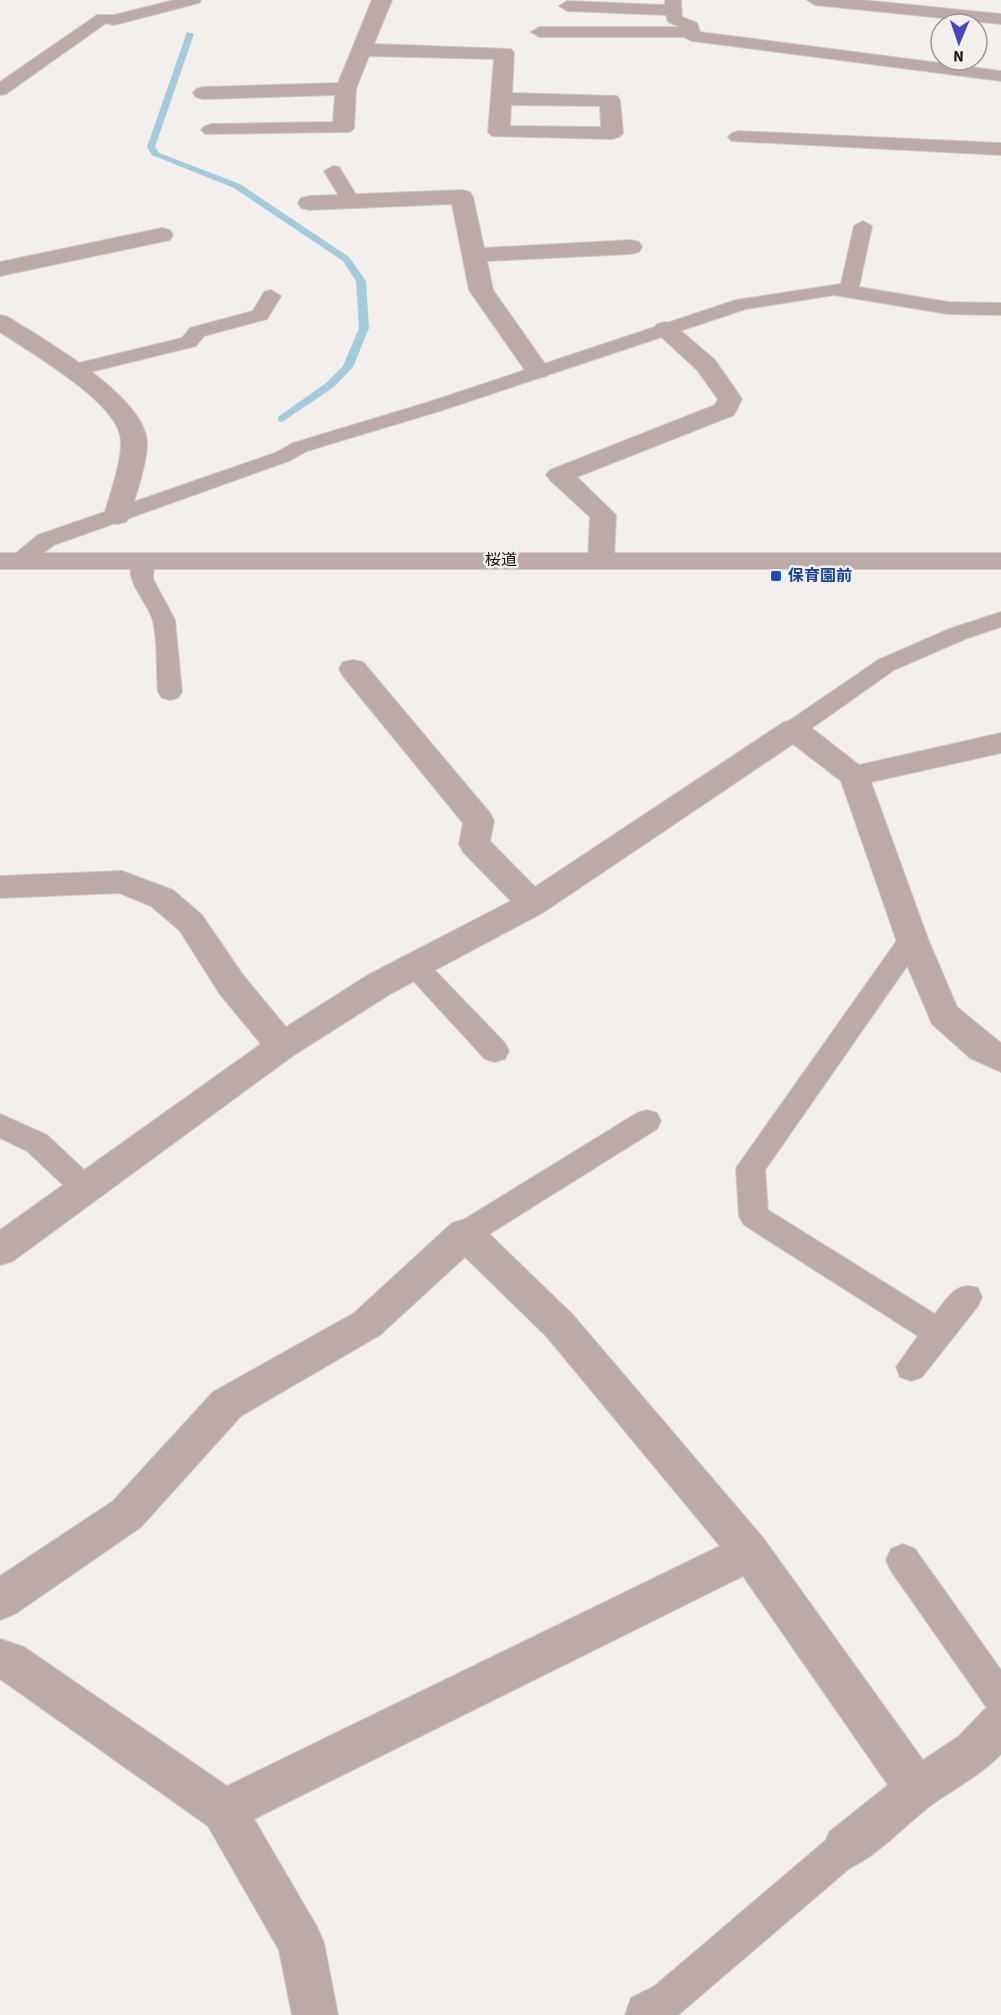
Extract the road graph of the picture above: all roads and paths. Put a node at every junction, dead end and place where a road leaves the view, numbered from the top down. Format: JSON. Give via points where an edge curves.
{"nodes":[{"id":1,"x":193,"y":0,"type":"edge"},
{"id":2,"x":382,"y":0,"type":"edge"},
{"id":3,"x":815,"y":0,"type":"edge"},
{"id":4,"x":673,"y":5,"type":"edge"},
{"id":5,"x":567,"y":6,"type":"dead end"},
{"id":6,"x":1001,"y":20,"type":"edge"},
{"id":7,"x":539,"y":32,"type":"dead end"},
{"id":8,"x":691,"y":32,"type":"junction"},
{"id":9,"x":360,"y":50,"type":"junction"},
{"id":10,"x":1001,"y":76,"type":"edge"},
{"id":11,"x":346,"y":89,"type":"junction"},
{"id":12,"x":0,"y":90,"type":"edge"},
{"id":13,"x":203,"y":93,"type":"dead end"},
{"id":14,"x":501,"y":99,"type":"junction"},
{"id":15,"x":212,"y":129,"type":"dead end"},
{"id":16,"x":739,"y":137,"type":"dead end"},
{"id":17,"x":1001,"y":149,"type":"edge"},
{"id":18,"x":333,"y":171,"type":"dead end"},
{"id":19,"x":351,"y":201,"type":"junction"},
{"id":20,"x":309,"y":203,"type":"dead end"},
{"id":21,"x":863,"y":226,"type":"dead end"},
{"id":22,"x":162,"y":235,"type":"dead end"},
{"id":23,"x":631,"y":248,"type":"dead end"},
{"id":24,"x":474,"y":255,"type":"junction"},
{"id":25,"x":0,"y":268,"type":"edge"},
{"id":26,"x":849,"y":289,"type":"junction"},
{"id":27,"x":271,"y":296,"type":"dead end"},
{"id":28,"x":1001,"y":309,"type":"edge"},
{"id":29,"x":0,"y":322,"type":"edge"},
{"id":30,"x":665,"y":329,"type":"junction"},
{"id":31,"x":75,"y":370,"type":"junction"},
{"id":32,"x":538,"y":371,"type":"junction"},
{"id":33,"x":117,"y":516,"type":"junction"},
{"id":34,"x":601,"y":560,"type":"junction"},
{"id":35,"x":8,"y":561,"type":"edge"},
{"id":36,"x":143,"y":561,"type":"junction"},
{"id":37,"x":1001,"y":561,"type":"edge"},
{"id":38,"x":1001,"y":619,"type":"edge"},
{"id":39,"x":353,"y":669,"type":"dead end"},
{"id":40,"x":170,"y":692,"type":"dead end"},
{"id":41,"x":794,"y":729,"type":"junction"},
{"id":42,"x":1001,"y":743,"type":"edge"},
{"id":43,"x":854,"y":776,"type":"junction"},
{"id":44,"x":0,"y":887,"type":"edge"},
{"id":45,"x":533,"y":904,"type":"junction"},
{"id":46,"x":912,"y":939,"type":"junction"},
{"id":47,"x":415,"y":966,"type":"junction"},
{"id":48,"x":282,"y":1046,"type":"junction"},
{"id":49,"x":495,"y":1051,"type":"dead end"},
{"id":50,"x":1001,"y":1059,"type":"edge"},
{"id":51,"x":647,"y":1121,"type":"dead end"},
{"id":52,"x":0,"y":1125,"type":"edge"},
{"id":53,"x":85,"y":1188,"type":"junction"},
{"id":54,"x":465,"y":1234,"type":"junction"},
{"id":55,"x":0,"y":1250,"type":"edge"},
{"id":56,"x":967,"y":1297,"type":"dead end"},
{"id":57,"x":939,"y":1333,"type":"junction"},
{"id":58,"x":911,"y":1367,"type":"dead end"},
{"id":59,"x":750,"y":1552,"type":"junction"},
{"id":60,"x":903,"y":1560,"type":"dead end"},
{"id":61,"x":0,"y":1600,"type":"edge"},
{"id":62,"x":0,"y":1659,"type":"edge"},
{"id":63,"x":1001,"y":1699,"type":"edge"},
{"id":64,"x":1001,"y":1723,"type":"edge"},
{"id":65,"x":916,"y":1790,"type":"junction"},
{"id":66,"x":224,"y":1810,"type":"junction"},
{"id":67,"x":845,"y":1848,"type":"joint"},
{"id":68,"x":653,"y":2012,"type":"edge"},
{"id":69,"x":315,"y":2015,"type":"edge"}],
"edges":[{"from":1,"to":12,"type":"lane","via":[[114,20],[104,18]]},
{"from":2,"to":9,"type":"street"},
{"from":3,"to":6,"type":"lane"},
{"from":4,"to":5,"type":"lane"},
{"from":4,"to":8,"type":"lane","via":[[674,19],[692,26]]},
{"from":7,"to":8,"type":"lane"},
{"from":8,"to":10,"type":"lane","via":[[692,36]]},
{"from":9,"to":11,"type":"street"},
{"from":9,"to":14,"type":"street","via":[[504,46]]},
{"from":11,"to":13,"type":"street"},
{"from":11,"to":15,"type":"street","via":[[341,138]]},
{"from":14,"to":14,"type":"street","via":[[499,132],[612,133],[610,100]]},
{"from":16,"to":17,"type":"street"},
{"from":18,"to":19,"type":"lane"},
{"from":19,"to":20,"type":"street"},
{"from":19,"to":24,"type":"street","via":[[462,197]]},
{"from":21,"to":26,"type":"lane"},
{"from":22,"to":25,"type":"street"},
{"from":23,"to":24,"type":"street"},
{"from":24,"to":32,"type":"street","via":[[481,290]]},
{"from":26,"to":28,"type":"lane","via":[[948,308]]},
{"from":26,"to":30,"type":"lane","via":[[743,304]]},
{"from":27,"to":31,"type":"lane","via":[[260,315],[197,332],[189,342]]},
{"from":29,"to":31,"type":"street"},
{"from":30,"to":32,"type":"lane"},
{"from":30,"to":34,"type":"street","via":[[706,365],[730,399],[725,410],[559,475],[603,515]]},
{"from":31,"to":33,"type":"street","via":[[122,414],[133,435]]},
{"from":32,"to":33,"type":"lane","via":[[300,447],[282,457]]},
{"from":33,"to":35,"type":"lane","via":[[46,540]]},
{"from":34,"to":36,"type":"street","name":"桜道"},
{"from":34,"to":37,"type":"street","name":"桜道"},
{"from":35,"to":36,"type":"street","name":"桜道"},
{"from":36,"to":40,"type":"lane","via":[[142,579],[164,620]]},
{"from":38,"to":41,"type":"lane","via":[[957,633],[886,665]]},
{"from":39,"to":45,"type":"street","via":[[479,822],[474,844]]},
{"from":41,"to":43,"type":"street"},
{"from":41,"to":45,"type":"street"},
{"from":42,"to":43,"type":"street"},
{"from":43,"to":46,"type":"street"},
{"from":44,"to":48,"type":"street","via":[[122,882],[162,898],[191,923],[231,984]]},
{"from":45,"to":47,"type":"street"},
{"from":46,"to":50,"type":"street","via":[[944,1015],[982,1049]]},
{"from":46,"to":57,"type":"lane","via":[[750,1168],[754,1216]]},
{"from":47,"to":48,"type":"street"},
{"from":47,"to":49,"type":"lane"},
{"from":48,"to":53,"type":"street"},
{"from":51,"to":54,"type":"lane"},
{"from":52,"to":53,"type":"lane","via":[[37,1143]]},
{"from":53,"to":55,"type":"street"},
{"from":54,"to":59,"type":"street","via":[[560,1326]]},
{"from":54,"to":61,"type":"street","via":[[367,1324],[227,1404],[127,1514]]},
{"from":56,"to":57,"type":"lane"},
{"from":57,"to":58,"type":"lane"},
{"from":59,"to":65,"type":"street"},
{"from":59,"to":66,"type":"street"},
{"from":60,"to":63,"type":"lane"},
{"from":62,"to":66,"type":"street","via":[[9,1661]]},
{"from":64,"to":65,"type":"street","via":[[974,1751]]},
{"from":65,"to":67,"type":"street"},
{"from":66,"to":69,"type":"street","via":[[301,1943]]},
{"from":67,"to":68,"type":"lane"}]}
